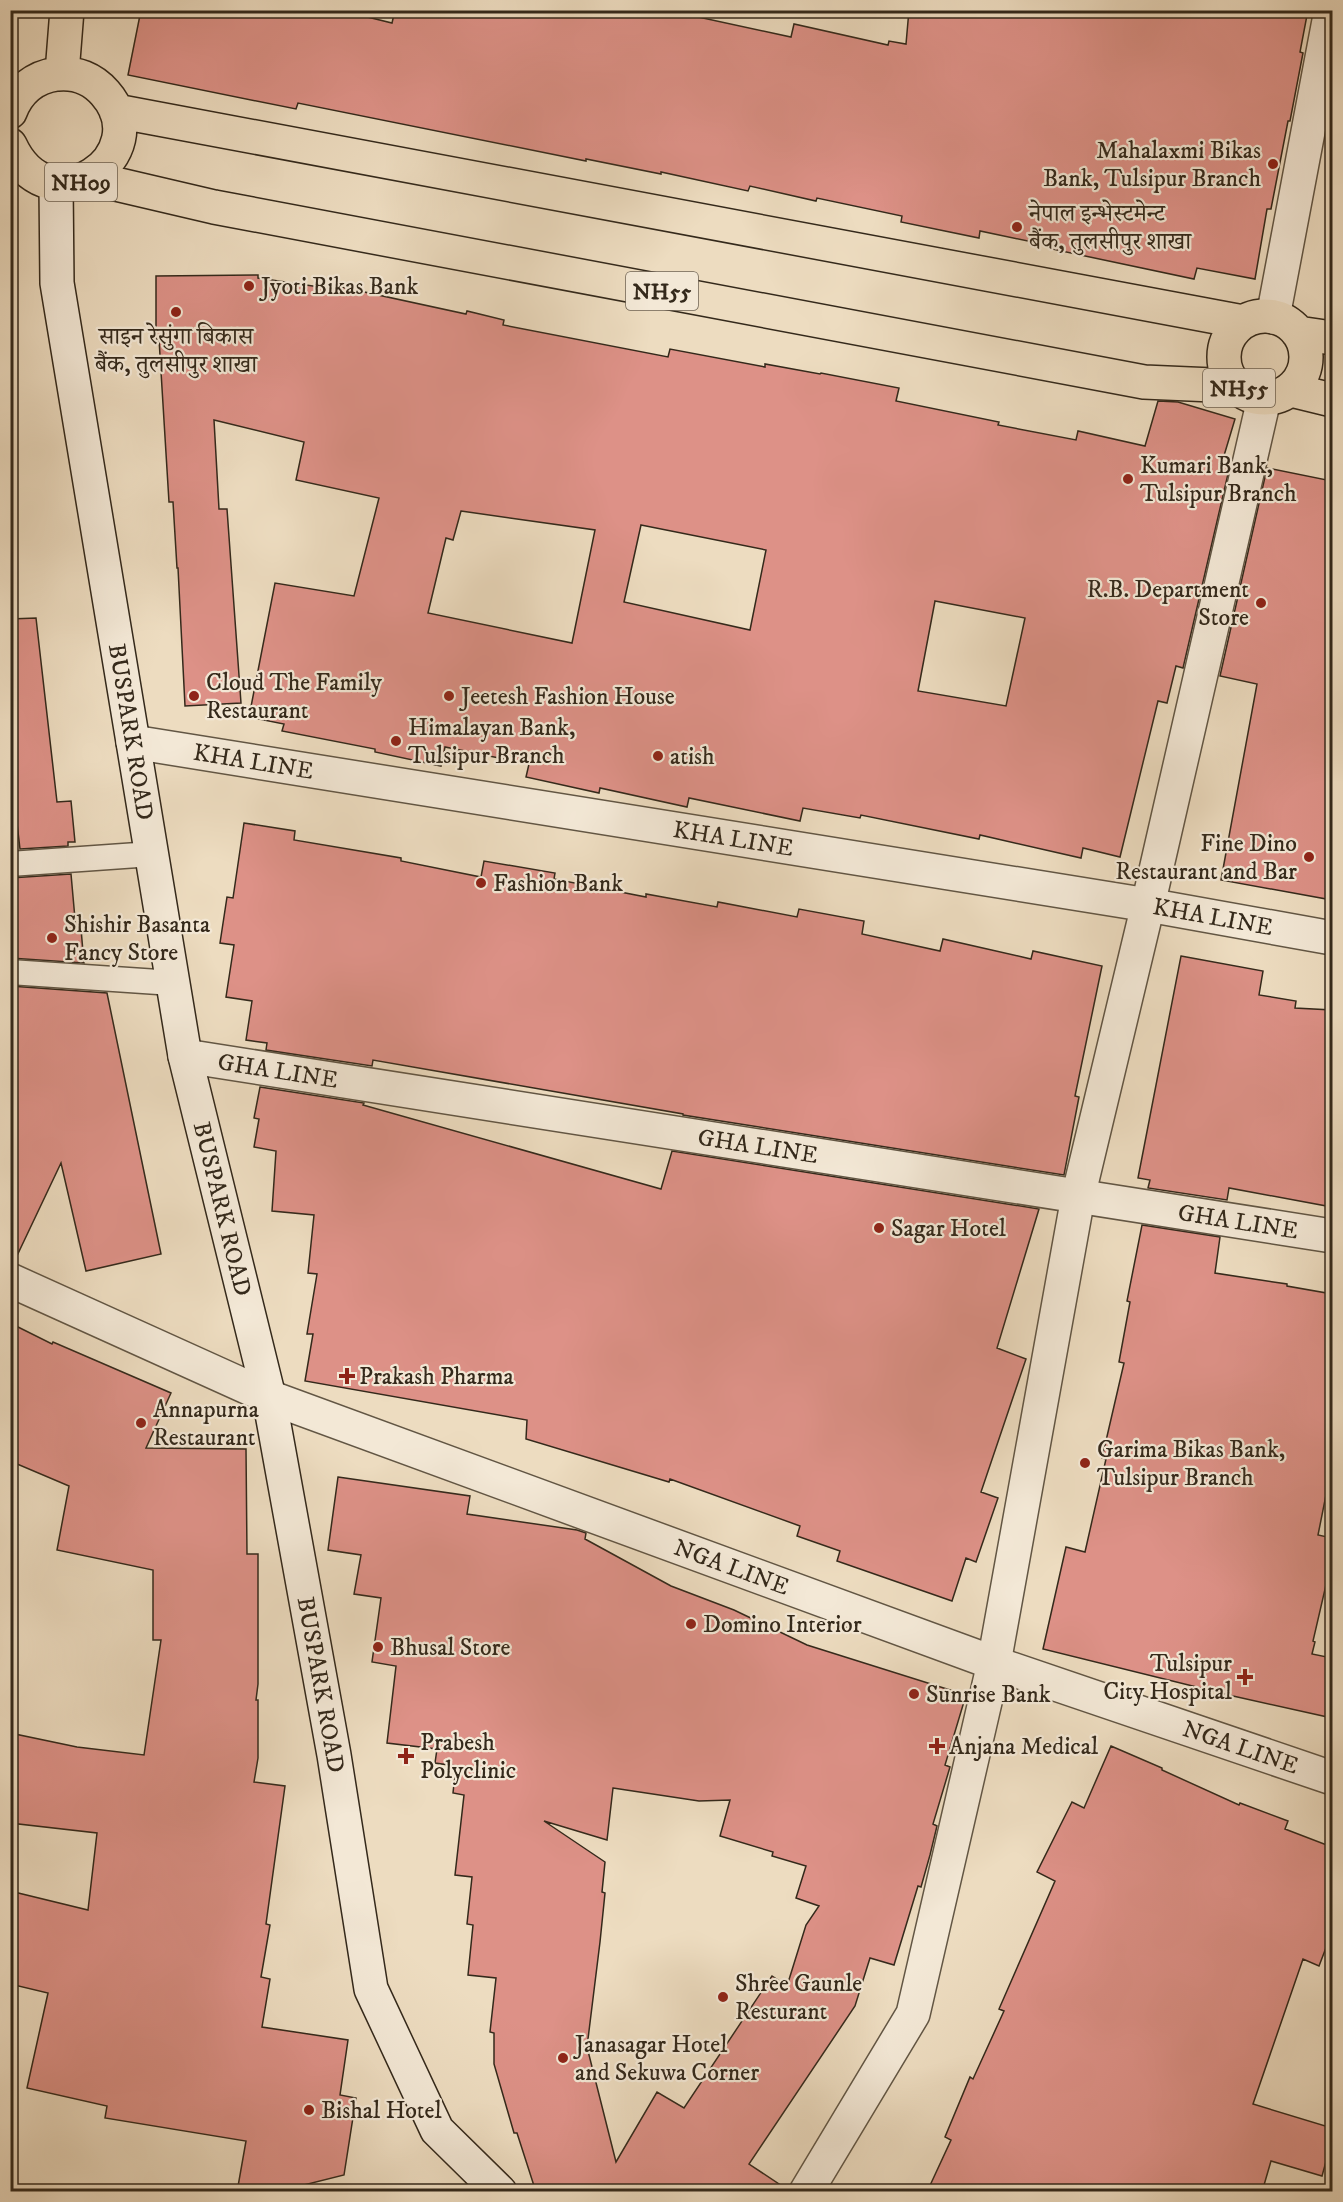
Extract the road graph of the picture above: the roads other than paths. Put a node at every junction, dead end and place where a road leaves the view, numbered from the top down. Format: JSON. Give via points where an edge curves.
{"nodes":[{"id":1,"x":67,"y":10,"type":"edge"},
{"id":2,"x":1331,"y":10,"type":"edge"},
{"id":3,"x":62,"y":73,"type":"junction"},
{"id":4,"x":116,"y":111,"type":"junction"},
{"id":5,"x":11,"y":112,"type":"edge"},
{"id":6,"x":10,"y":146,"type":"edge"},
{"id":7,"x":90,"y":178,"type":"junction"},
{"id":8,"x":56,"y":184,"type":"junction"},
{"id":9,"x":1272,"y":324,"type":"junction"},
{"id":10,"x":1332,"y":338,"type":"edge"},
{"id":11,"x":1264,"y":392,"type":"junction"},
{"id":12,"x":1332,"y":400,"type":"edge"},
{"id":13,"x":133,"y":742,"type":"junction"},
{"id":14,"x":152,"y":854,"type":"junction"},
{"id":15,"x":10,"y":864,"type":"edge"},
{"id":16,"x":1148,"y":905,"type":"junction"},
{"id":17,"x":1332,"y":938,"type":"edge"},
{"id":18,"x":10,"y":972,"type":"edge"},
{"id":19,"x":173,"y":983,"type":"junction"},
{"id":20,"x":185,"y":1056,"type":"junction"},
{"id":21,"x":1078,"y":1197,"type":"junction"},
{"id":22,"x":1332,"y":1236,"type":"edge"},
{"id":23,"x":10,"y":1280,"type":"edge"},
{"id":24,"x":269,"y":1397,"type":"junction"},
{"id":25,"x":994,"y":1663,"type":"junction"},
{"id":26,"x":1332,"y":1778,"type":"edge"},
{"id":27,"x":500,"y":2192,"type":"edge"},
{"id":28,"x":806,"y":2192,"type":"edge"}],
"edges":[{"from":1,"to":3,"type":"main road"},
{"from":2,"to":9,"type":"street"},
{"from":3,"to":4,"type":"main road","via":[[76,74],[101,87]]},
{"from":3,"to":5,"type":"main road","via":[[42,77],[25,88]]},
{"from":4,"to":7,"type":"main road","number":"NH09","via":[[116,149]]},
{"from":4,"to":9,"type":"main road"},
{"from":6,"to":8,"type":"main road","number":"NH09","via":[[27,171]]},
{"from":7,"to":8,"type":"main road","number":"NH09"},
{"from":7,"to":11,"type":"main road","number":"NH55","via":[[214,207],[1144,382]]},
{"from":8,"to":13,"type":"street","name":"BUSPARK ROAD","number":"NH09","via":[[57,283]]},
{"from":9,"to":10,"type":"main road"},
{"from":9,"to":11,"type":"main road","number":"NH55","via":[[1304,344],[1306,356],[1300,380]]},
{"from":9,"to":11,"type":"main road","number":"NH55","via":[[1233,330],[1224,353],[1228,376]]},
{"from":11,"to":12,"type":"main road","number":"NH55"},
{"from":11,"to":16,"type":"street"},
{"from":13,"to":14,"type":"street","name":"BUSPARK ROAD","number":"NH09"},
{"from":13,"to":16,"type":"street","name":"KHA LINE"},
{"from":14,"to":15,"type":"lane"},
{"from":14,"to":19,"type":"street","name":"BUSPARK ROAD","number":"NH09"},
{"from":16,"to":17,"type":"street","name":"KHA LINE"},
{"from":16,"to":21,"type":"street"},
{"from":18,"to":19,"type":"lane"},
{"from":19,"to":20,"type":"street","name":"BUSPARK ROAD","number":"NH09"},
{"from":20,"to":21,"type":"street","name":"GHA LINE"},
{"from":20,"to":24,"type":"street","name":"BUSPARK ROAD","number":"NH09"},
{"from":21,"to":22,"type":"street","name":"GHA LINE"},
{"from":21,"to":25,"type":"street"},
{"from":23,"to":24,"type":"street","name":"NGA LINE"},
{"from":24,"to":25,"type":"street","name":"NGA LINE"},
{"from":24,"to":27,"type":"street","name":"BUSPARK ROAD","number":"NH09","via":[[334,1755],[371,1989],[437,2130]]},
{"from":25,"to":26,"type":"street","name":"NGA LINE"},
{"from":25,"to":28,"type":"street","via":[[913,2014]]}]}
